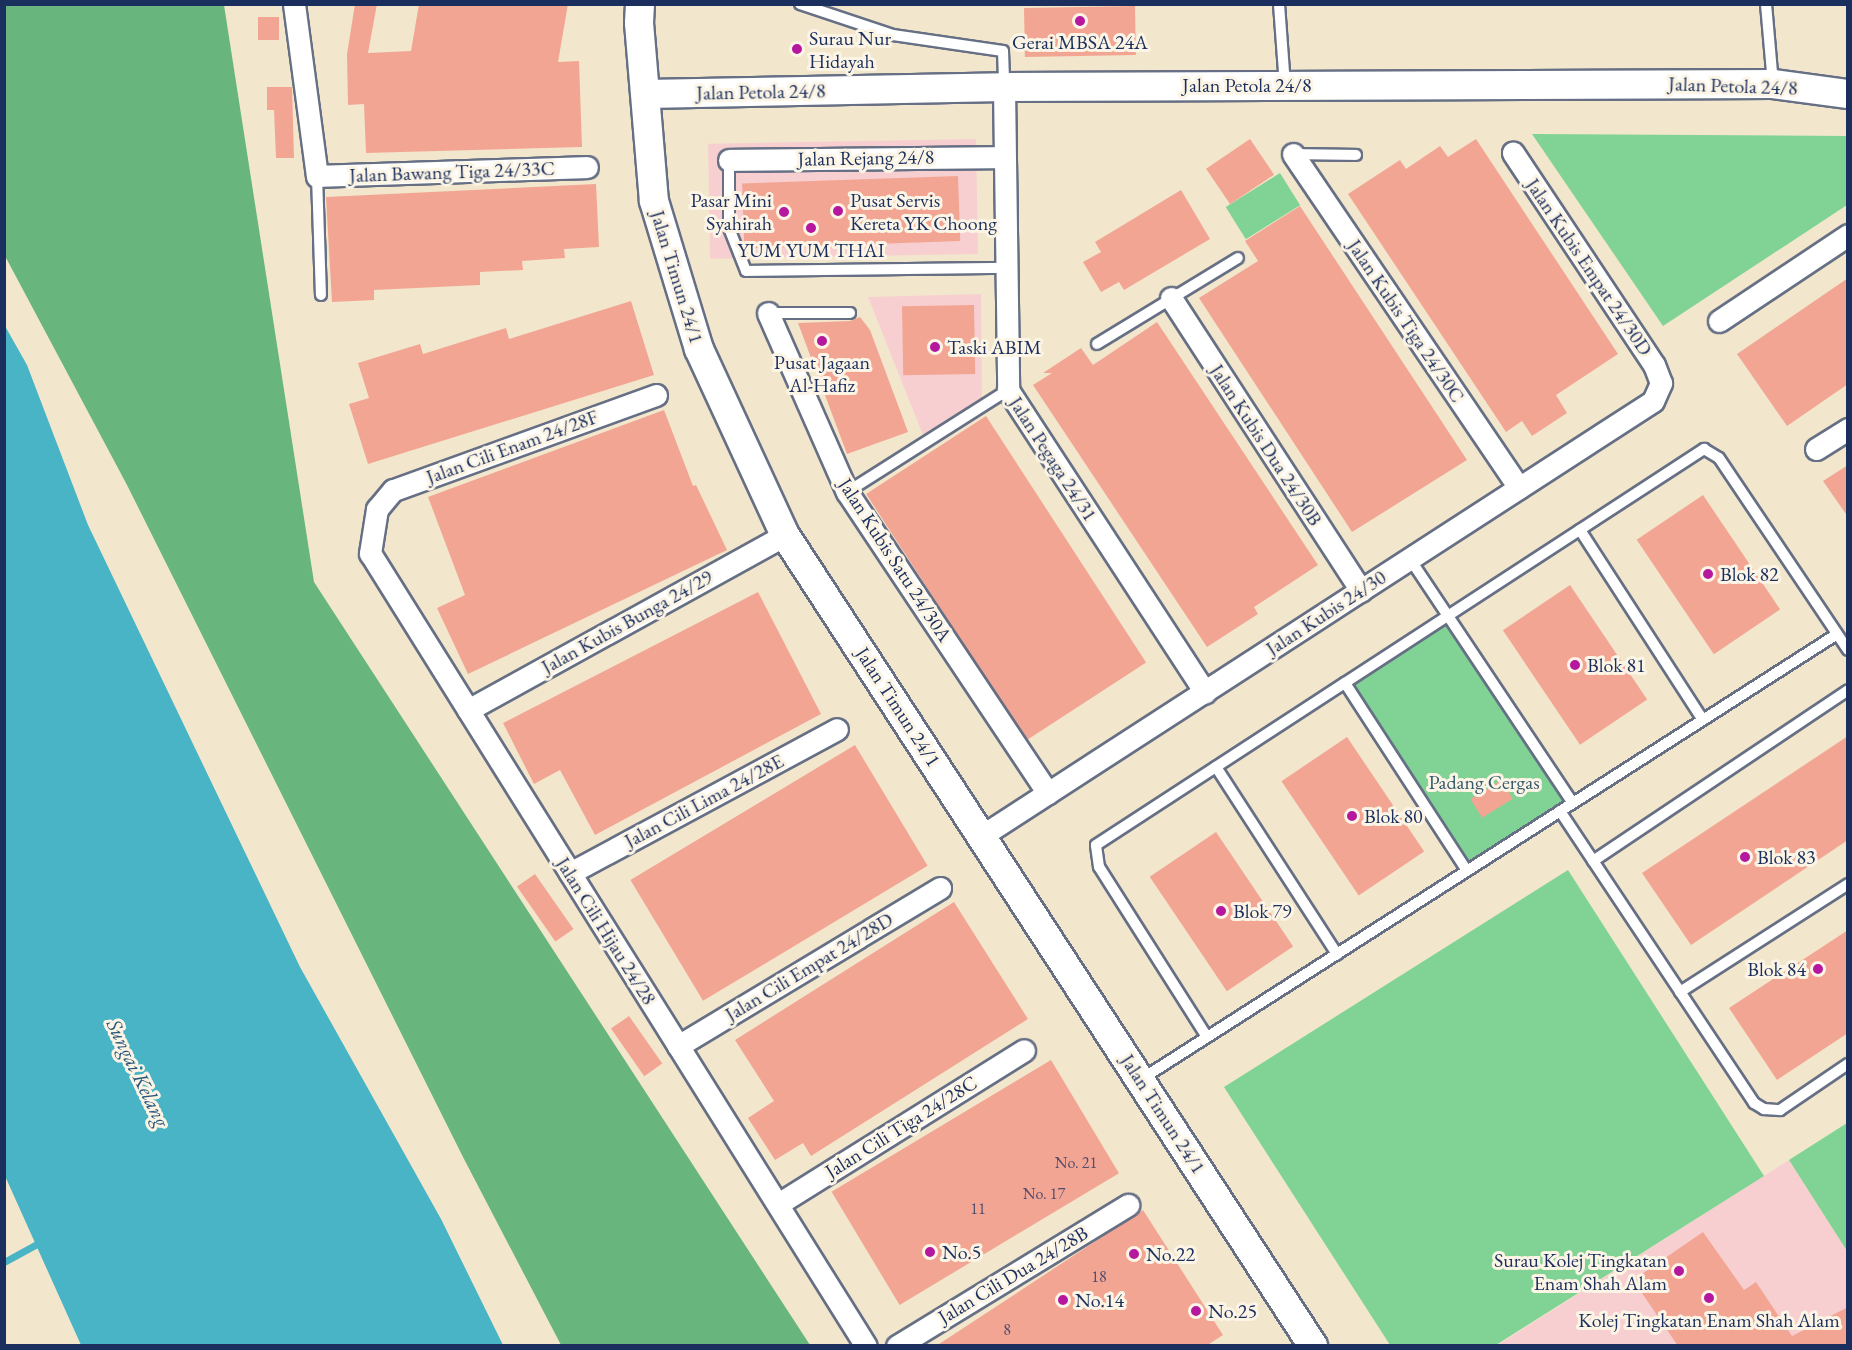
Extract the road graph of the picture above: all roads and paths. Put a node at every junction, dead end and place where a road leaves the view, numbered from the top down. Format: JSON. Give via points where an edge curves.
{"nodes":[{"id":1,"x":294,"y":4,"type":"edge"},
{"id":2,"x":640,"y":4,"type":"edge"},
{"id":3,"x":801,"y":4,"type":"edge"},
{"id":4,"x":1279,"y":4,"type":"edge"},
{"id":5,"x":1766,"y":4,"type":"edge"},
{"id":6,"x":1773,"y":84,"type":"junction"},
{"id":7,"x":1285,"y":85,"type":"junction"},
{"id":8,"x":1004,"y":87,"type":"junction"},
{"id":9,"x":646,"y":94,"type":"junction"},
{"id":10,"x":1848,"y":94,"type":"edge"},
{"id":11,"x":1513,"y":153,"type":"dead end"},
{"id":12,"x":1293,"y":154,"type":"joint"},
{"id":13,"x":1356,"y":155,"type":"dead end"},
{"id":14,"x":1004,"y":157,"type":"junction"},
{"id":15,"x":729,"y":160,"type":"joint"},
{"id":16,"x":587,"y":167,"type":"dead end"},
{"id":17,"x":316,"y":176,"type":"junction"},
{"id":18,"x":1848,"y":235,"type":"edge"},
{"id":19,"x":1238,"y":258,"type":"dead end"},
{"id":20,"x":1007,"y":268,"type":"junction"},
{"id":21,"x":321,"y":295,"type":"dead end"},
{"id":22,"x":1171,"y":298,"type":"junction"},
{"id":23,"x":768,"y":313,"type":"joint"},
{"id":24,"x":850,"y":313,"type":"dead end"},
{"id":25,"x":1719,"y":321,"type":"dead end"},
{"id":26,"x":1097,"y":344,"type":"dead end"},
{"id":27,"x":1661,"y":383,"type":"joint"},
{"id":28,"x":1008,"y":390,"type":"junction"},
{"id":29,"x":656,"y":394,"type":"dead end"},
{"id":30,"x":1848,"y":429,"type":"edge"},
{"id":31,"x":1816,"y":450,"type":"dead end"},
{"id":32,"x":1519,"y":488,"type":"junction"},
{"id":33,"x":847,"y":492,"type":"junction"},
{"id":34,"x":376,"y":509,"type":"joint"},
{"id":35,"x":1580,"y":530,"type":"junction"},
{"id":36,"x":784,"y":535,"type":"junction"},
{"id":37,"x":1410,"y":559,"type":"junction"},
{"id":38,"x":1361,"y":591,"type":"junction"},
{"id":39,"x":1448,"y":616,"type":"junction"},
{"id":40,"x":1837,"y":634,"type":"junction"},
{"id":41,"x":1848,"y":650,"type":"edge"},
{"id":42,"x":1345,"y":683,"type":"junction"},
{"id":43,"x":1848,"y":690,"type":"edge"},
{"id":44,"x":1205,"y":692,"type":"junction"},
{"id":45,"x":468,"y":710,"type":"junction"},
{"id":46,"x":1703,"y":720,"type":"junction"},
{"id":47,"x":837,"y":729,"type":"dead end"},
{"id":48,"x":1216,"y":767,"type":"junction"},
{"id":49,"x":1048,"y":793,"type":"junction"},
{"id":50,"x":1573,"y":803,"type":"junction"},
{"id":51,"x":1560,"y":811,"type":"junction"},
{"id":52,"x":983,"y":835,"type":"junction"},
{"id":53,"x":1593,"y":861,"type":"junction"},
{"id":54,"x":1467,"y":871,"type":"junction"},
{"id":55,"x":570,"y":873,"type":"junction"},
{"id":56,"x":1848,"y":884,"type":"edge"},
{"id":57,"x":940,"y":888,"type":"dead end"},
{"id":58,"x":1337,"y":954,"type":"junction"},
{"id":59,"x":1680,"y":992,"type":"junction"},
{"id":60,"x":1207,"y":1037,"type":"junction"},
{"id":61,"x":678,"y":1046,"type":"junction"},
{"id":62,"x":1024,"y":1050,"type":"dead end"},
{"id":63,"x":1848,"y":1065,"type":"edge"},
{"id":64,"x":1140,"y":1080,"type":"junction"},
{"id":65,"x":778,"y":1204,"type":"junction"},
{"id":66,"x":1128,"y":1205,"type":"dead end"},
{"id":67,"x":866,"y":1346,"type":"edge"},
{"id":68,"x":897,"y":1346,"type":"edge"},
{"id":69,"x":1313,"y":1346,"type":"edge"}],
"edges":[{"from":1,"to":17,"type":"street"},
{"from":2,"to":9,"type":"street","name":"Jalan Timun 24/1"},
{"from":3,"to":8,"type":"lane","via":[[893,35],[1003,51]]},
{"from":4,"to":7,"type":"lane"},
{"from":5,"to":6,"type":"lane"},
{"from":6,"to":7,"type":"street","name":"Jalan Petola 24/8"},
{"from":6,"to":10,"type":"street","name":"Jalan Petola 24/8"},
{"from":7,"to":8,"type":"street","name":"Jalan Petola 24/8"},
{"from":8,"to":9,"type":"street","name":"Jalan Petola 24/8"},
{"from":8,"to":14,"type":"street","name":"Jalan Pegaga 24/31"},
{"from":9,"to":36,"type":"street","name":"Jalan Timun 24/1","via":[[654,201],[699,349]]},
{"from":11,"to":27,"type":"street","name":"Jalan Kubis Empat 24/30D","via":[[1654,366]]},
{"from":12,"to":13,"type":"lane"},
{"from":12,"to":32,"type":"street","name":"Jalan Kubis Tiga 24/30C"},
{"from":14,"to":15,"type":"street","name":"Jalan Rejang 24/8"},
{"from":14,"to":20,"type":"street","name":"Jalan Pegaga 24/31"},
{"from":15,"to":20,"type":"lane","via":[[729,228],[746,271]]},
{"from":16,"to":17,"type":"street","name":"Jalan Bawang Tiga 24/33C"},
{"from":17,"to":21,"type":"lane"},
{"from":18,"to":25,"type":"street"},
{"from":19,"to":22,"type":"lane"},
{"from":20,"to":28,"type":"street","name":"Jalan Pegaga 24/31"},
{"from":22,"to":26,"type":"lane"},
{"from":22,"to":38,"type":"street","name":"Jalan Kubis Dua 24/30B"},
{"from":23,"to":24,"type":"lane"},
{"from":23,"to":33,"type":"street","name":"Jalan Kubis Satu 24/30A"},
{"from":27,"to":32,"type":"street","name":"Jalan Kubis 24/30","via":[[1653,401]]},
{"from":28,"to":33,"type":"lane"},
{"from":28,"to":44,"type":"street","name":"Jalan Pegaga 24/31"},
{"from":29,"to":34,"type":"street","name":"Jalan Cili Enam 24/28F","via":[[393,490]]},
{"from":30,"to":31,"type":"street"},
{"from":32,"to":37,"type":"street","name":"Jalan Kubis 24/30"},
{"from":33,"to":49,"type":"street","name":"Jalan Kubis Satu 24/30A"},
{"from":34,"to":45,"type":"street","name":"Jalan Cili Hijau 24/28","via":[[370,553]]},
{"from":35,"to":39,"type":"lane"},
{"from":35,"to":40,"type":"lane","via":[[1704,450],[1719,458]]},
{"from":35,"to":46,"type":"lane"},
{"from":36,"to":45,"type":"street","name":"Jalan Kubis Bunga 24/29"},
{"from":36,"to":52,"type":"street","name":"Jalan Timun 24/1"},
{"from":37,"to":38,"type":"street","name":"Jalan Kubis 24/30"},
{"from":37,"to":39,"type":"lane"},
{"from":38,"to":44,"type":"street","name":"Jalan Kubis 24/30"},
{"from":39,"to":42,"type":"lane"},
{"from":39,"to":50,"type":"lane"},
{"from":40,"to":41,"type":"lane"},
{"from":40,"to":46,"type":"lane"},
{"from":42,"to":48,"type":"lane"},
{"from":42,"to":54,"type":"lane"},
{"from":43,"to":53,"type":"lane"},
{"from":44,"to":49,"type":"street","name":"Jalan Kubis 24/30"},
{"from":45,"to":55,"type":"street","name":"Jalan Cili Hijau 24/28"},
{"from":46,"to":50,"type":"lane"},
{"from":47,"to":55,"type":"street","name":"Jalan Cili Lima 24/28E"},
{"from":48,"to":58,"type":"lane"},
{"from":48,"to":60,"type":"lane","via":[[1096,845],[1099,867]]},
{"from":49,"to":52,"type":"street","name":"Jalan Kubis 24/30"},
{"from":50,"to":51,"type":"lane"},
{"from":51,"to":53,"type":"lane"},
{"from":51,"to":54,"type":"lane"},
{"from":52,"to":64,"type":"street","name":"Jalan Timun 24/1"},
{"from":53,"to":59,"type":"lane"},
{"from":54,"to":58,"type":"lane"},
{"from":55,"to":61,"type":"street","name":"Jalan Cili Hijau 24/28"},
{"from":56,"to":59,"type":"lane"},
{"from":57,"to":61,"type":"street","name":"Jalan Cili Empat 24/28D"},
{"from":58,"to":60,"type":"lane"},
{"from":59,"to":63,"type":"lane","via":[[1754,1103],[1764,1109],[1780,1110]]},
{"from":60,"to":64,"type":"lane"},
{"from":61,"to":65,"type":"street","name":"Jalan Cili Hijau 24/28"},
{"from":62,"to":65,"type":"street","name":"Jalan Cili Tiga 24/28C"},
{"from":64,"to":69,"type":"street","name":"Jalan Timun 24/1"},
{"from":65,"to":67,"type":"street","name":"Jalan Cili Hijau 24/28"},
{"from":66,"to":68,"type":"street","name":"Jalan Cili Dua 24/28B"}]}
